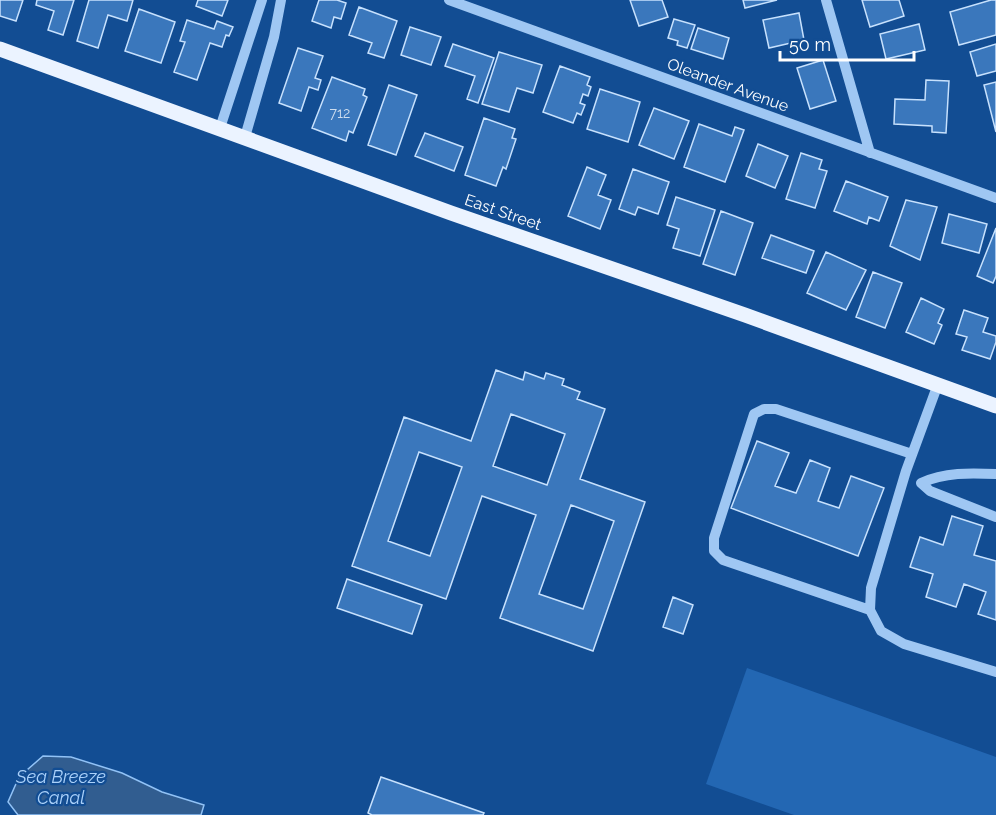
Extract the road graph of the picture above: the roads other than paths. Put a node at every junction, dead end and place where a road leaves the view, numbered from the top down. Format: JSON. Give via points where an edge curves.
{"nodes":[{"id":1,"x":262,"y":0,"type":"edge"},
{"id":2,"x":281,"y":0,"type":"edge"},
{"id":3,"x":449,"y":0,"type":"edge"},
{"id":4,"x":826,"y":0,"type":"edge"},
{"id":5,"x":0,"y":49,"type":"edge"},
{"id":6,"x":220,"y":128,"type":"junction"},
{"id":7,"x":245,"y":137,"type":"junction"},
{"id":8,"x":870,"y":153,"type":"junction"},
{"id":9,"x":996,"y":198,"type":"edge"},
{"id":10,"x":938,"y":384,"type":"junction"},
{"id":11,"x":996,"y":406,"type":"edge"},
{"id":12,"x":912,"y":454,"type":"junction"},
{"id":13,"x":906,"y":471,"type":"junction"},
{"id":14,"x":996,"y":474,"type":"edge"},
{"id":15,"x":921,"y":483,"type":"junction"},
{"id":16,"x":996,"y":517,"type":"edge"},
{"id":17,"x":870,"y":610,"type":"junction"},
{"id":18,"x":996,"y":672,"type":"edge"}],
"edges":[{"from":1,"to":6,"type":"street"},
{"from":2,"to":7,"type":"street"},
{"from":3,"to":8,"type":"street","name":"Oleander Avenue"},
{"from":4,"to":8,"type":"street"},
{"from":5,"to":6,"type":"main road","name":"East Street"},
{"from":6,"to":7,"type":"main road","name":"East Street"},
{"from":7,"to":10,"type":"main road","name":"East Street"},
{"from":8,"to":9,"type":"street","name":"Oleander Avenue"},
{"from":10,"to":11,"type":"main road","name":"East Street"},
{"from":10,"to":12,"type":"street"},
{"from":12,"to":13,"type":"street"},
{"from":12,"to":17,"type":"street","via":[[776,409],[764,409],[754,414],[714,538],[714,551],[723,560]]},
{"from":13,"to":15,"type":"street"},
{"from":13,"to":17,"type":"street","via":[[871,588]]},
{"from":14,"to":15,"type":"street","via":[[961,472]]},
{"from":15,"to":16,"type":"street","via":[[930,491]]},
{"from":17,"to":18,"type":"street","via":[[881,631],[904,644]]}]}
